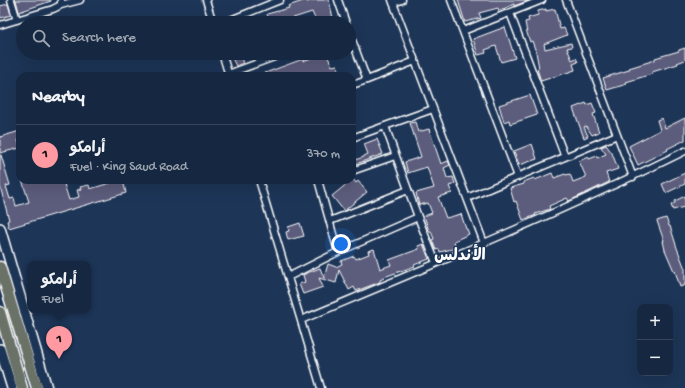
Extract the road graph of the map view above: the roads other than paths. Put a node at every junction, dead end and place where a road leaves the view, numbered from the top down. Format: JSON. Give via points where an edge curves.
{"nodes":[{"id":1,"x":12,"y":0,"type":"edge"},
{"id":2,"x":80,"y":0,"type":"edge"},
{"id":3,"x":206,"y":0,"type":"edge"},
{"id":4,"x":280,"y":0,"type":"edge"},
{"id":5,"x":338,"y":0,"type":"edge"},
{"id":6,"x":402,"y":0,"type":"edge"},
{"id":7,"x":452,"y":0,"type":"edge"},
{"id":8,"x":542,"y":0,"type":"edge"},
{"id":9,"x":566,"y":0,"type":"edge"},
{"id":10,"x":393,"y":2,"type":"edge"},
{"id":11,"x":61,"y":3,"type":"edge"},
{"id":12,"x":265,"y":3,"type":"edge"},
{"id":13,"x":510,"y":13,"type":"junction"},
{"id":14,"x":16,"y":16,"type":"edge"},
{"id":15,"x":30,"y":16,"type":"edge"},
{"id":16,"x":211,"y":16,"type":"edge"},
{"id":17,"x":238,"y":16,"type":"edge"},
{"id":18,"x":344,"y":16,"type":"edge"},
{"id":19,"x":16,"y":20,"type":"edge"},
{"id":20,"x":0,"y":25,"type":"edge"},
{"id":21,"x":463,"y":31,"type":"junction"},
{"id":22,"x":356,"y":51,"type":"edge"},
{"id":23,"x":224,"y":60,"type":"edge"},
{"id":24,"x":267,"y":60,"type":"edge"},
{"id":25,"x":415,"y":61,"type":"junction"},
{"id":26,"x":227,"y":72,"type":"edge"},
{"id":27,"x":236,"y":72,"type":"edge"},
{"id":28,"x":367,"y":80,"type":"junction"},
{"id":29,"x":356,"y":84,"type":"edge"},
{"id":30,"x":433,"y":109,"type":"junction"},
{"id":31,"x":384,"y":126,"type":"junction"},
{"id":32,"x":617,"y":135,"type":"junction"},
{"id":33,"x":356,"y":136,"type":"edge"},
{"id":34,"x":685,"y":151,"type":"edge"},
{"id":35,"x":396,"y":156,"type":"junction"},
{"id":36,"x":565,"y":157,"type":"junction"},
{"id":37,"x":356,"y":170,"type":"edge"},
{"id":38,"x":633,"y":176,"type":"junction"},
{"id":39,"x":518,"y":177,"type":"junction"},
{"id":40,"x":260,"y":184,"type":"edge"},
{"id":41,"x":321,"y":184,"type":"edge"},
{"id":42,"x":408,"y":190,"type":"junction"},
{"id":43,"x":467,"y":198,"type":"junction"},
{"id":44,"x":418,"y":217,"type":"junction"},
{"id":45,"x":330,"y":221,"type":"junction"},
{"id":46,"x":0,"y":228,"type":"edge"},
{"id":47,"x":484,"y":243,"type":"junction"},
{"id":48,"x":338,"y":252,"type":"junction"},
{"id":49,"x":436,"y":263,"type":"junction"},
{"id":50,"x":0,"y":266,"type":"edge"},
{"id":51,"x":288,"y":277,"type":"junction"},
{"id":52,"x":0,"y":312,"type":"edge"},
{"id":53,"x":301,"y":320,"type":"junction"},
{"id":54,"x":0,"y":349,"type":"edge"},
{"id":55,"x":1,"y":357,"type":"edge"},
{"id":56,"x":12,"y":388,"type":"edge"},
{"id":57,"x":22,"y":388,"type":"edge"},
{"id":58,"x":36,"y":388,"type":"edge"},
{"id":59,"x":47,"y":388,"type":"edge"},
{"id":60,"x":321,"y":388,"type":"edge"}],
"edges":[{"from":1,"to":14,"type":"street"},
{"from":2,"to":11,"type":"street"},
{"from":3,"to":16,"type":"street"},
{"from":4,"to":12,"type":"street"},
{"from":5,"to":18,"type":"street"},
{"from":6,"to":10,"type":"street"},
{"from":7,"to":21,"type":"street"},
{"from":8,"to":13,"type":"street"},
{"from":9,"to":32,"type":"street"},
{"from":10,"to":25,"type":"street"},
{"from":11,"to":15,"type":"street","via":[[53,9]]},
{"from":12,"to":17,"type":"street"},
{"from":13,"to":21,"type":"street"},
{"from":13,"to":36,"type":"street"},
{"from":19,"to":20,"type":"street"},
{"from":21,"to":39,"type":"street"},
{"from":22,"to":28,"type":"street"},
{"from":23,"to":26,"type":"street"},
{"from":24,"to":27,"type":"street"},
{"from":25,"to":28,"type":"street"},
{"from":25,"to":30,"type":"street"},
{"from":28,"to":29,"type":"street"},
{"from":30,"to":31,"type":"street"},
{"from":30,"to":43,"type":"street"},
{"from":31,"to":33,"type":"street"},
{"from":31,"to":35,"type":"street"},
{"from":32,"to":36,"type":"street"},
{"from":32,"to":38,"type":"street"},
{"from":34,"to":38,"type":"street"},
{"from":35,"to":37,"type":"street"},
{"from":35,"to":42,"type":"street"},
{"from":36,"to":39,"type":"street"},
{"from":38,"to":47,"type":"street"},
{"from":39,"to":43,"type":"street"},
{"from":40,"to":51,"type":"street"},
{"from":41,"to":45,"type":"street"},
{"from":42,"to":44,"type":"street"},
{"from":42,"to":45,"type":"street"},
{"from":43,"to":47,"type":"street"},
{"from":44,"to":48,"type":"street"},
{"from":44,"to":49,"type":"street"},
{"from":45,"to":48,"type":"street"},
{"from":46,"to":59,"type":"main road"},
{"from":47,"to":49,"type":"street"},
{"from":48,"to":51,"type":"street"},
{"from":49,"to":53,"type":"street"},
{"from":50,"to":58,"type":"main road"},
{"from":51,"to":53,"type":"street"},
{"from":52,"to":57,"type":"main road"},
{"from":53,"to":60,"type":"street"},
{"from":54,"to":55,"type":"main road"},
{"from":55,"to":56,"type":"main road"}]}
